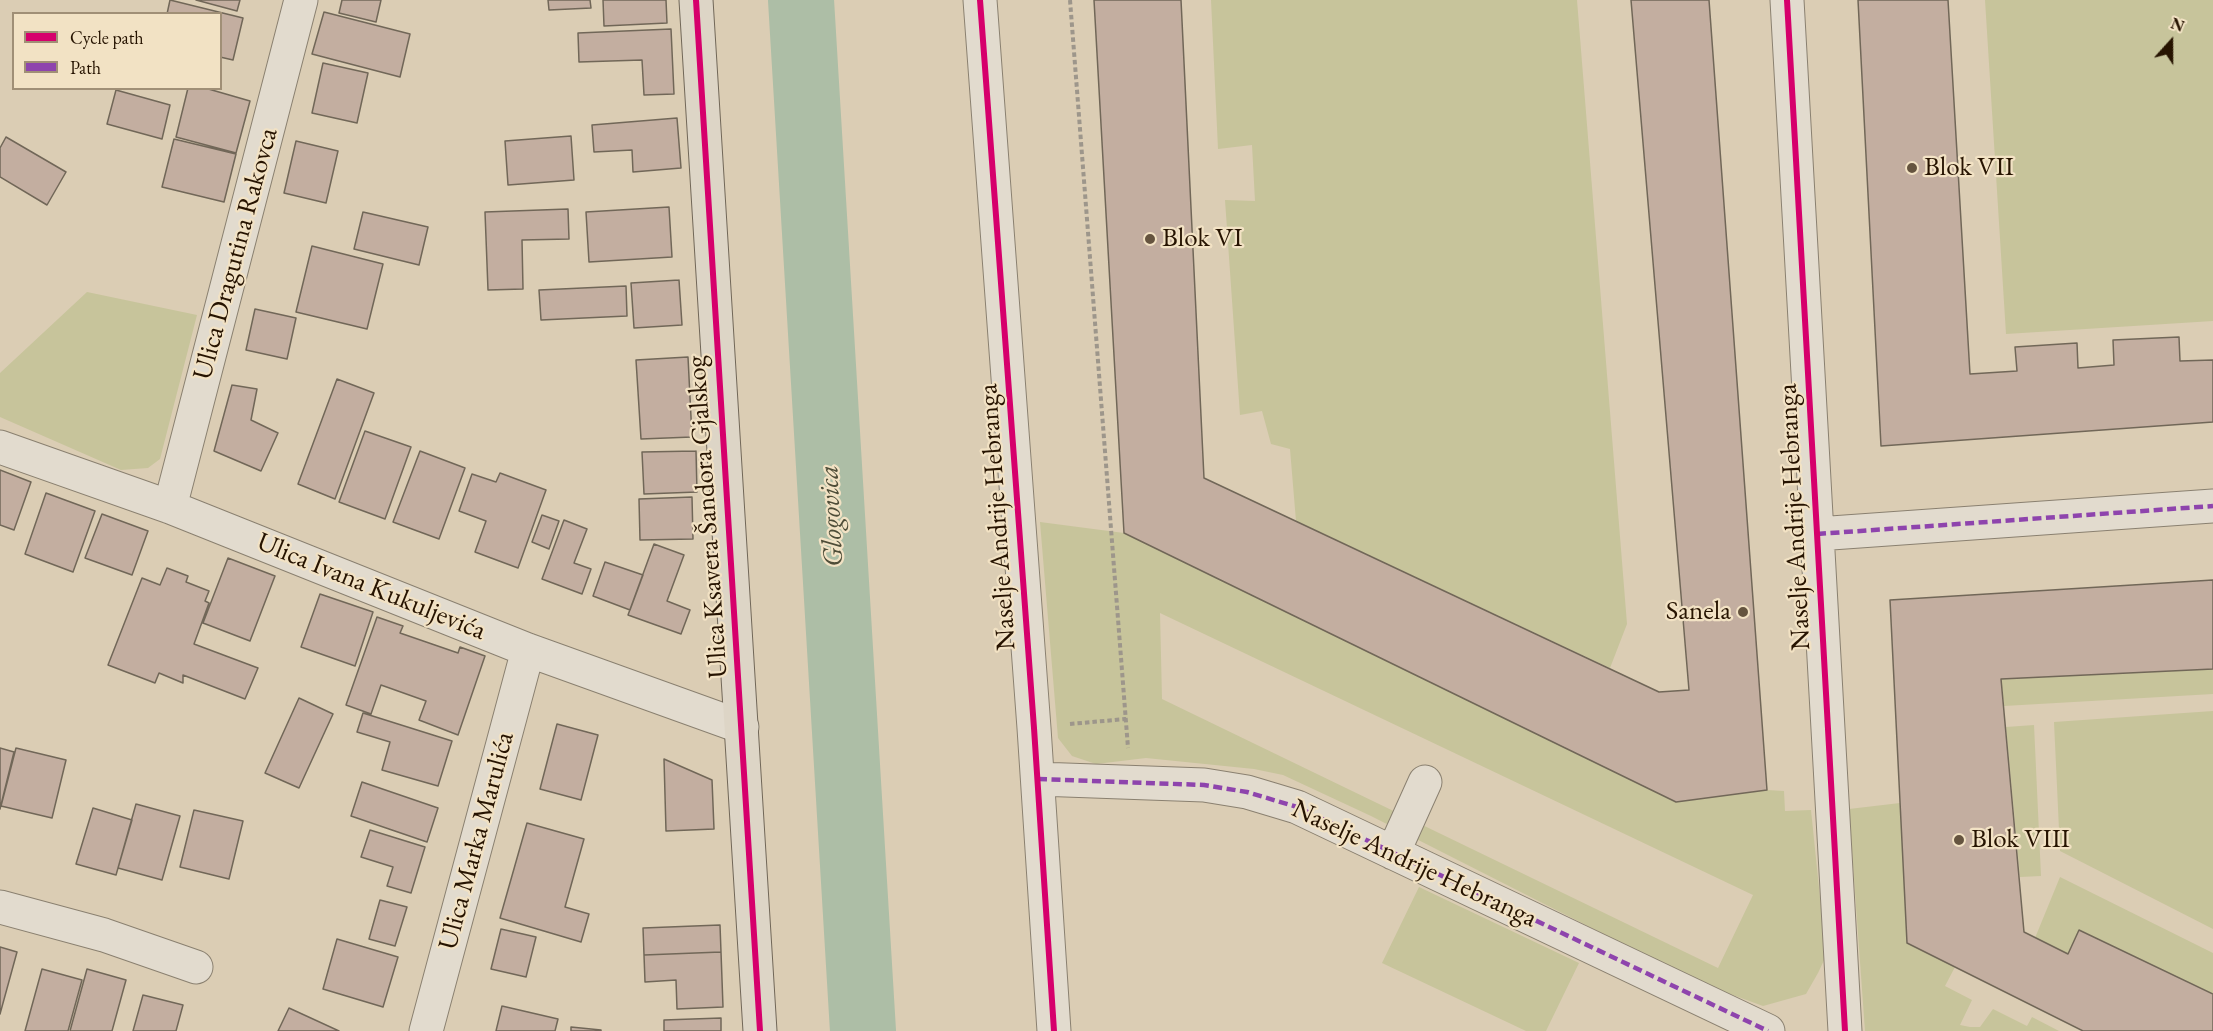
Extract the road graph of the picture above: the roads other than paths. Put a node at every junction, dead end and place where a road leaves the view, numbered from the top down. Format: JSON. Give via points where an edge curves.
{"nodes":[{"id":1,"x":301,"y":0,"type":"edge"},
{"id":2,"x":696,"y":0,"type":"edge"},
{"id":3,"x":980,"y":0,"type":"edge"},
{"id":4,"x":1787,"y":0,"type":"edge"},
{"id":5,"x":0,"y":447,"type":"edge"},
{"id":6,"x":2213,"y":506,"type":"edge"},
{"id":7,"x":170,"y":507,"type":"junction"},
{"id":8,"x":1817,"y":534,"type":"junction"},
{"id":9,"x":528,"y":650,"type":"junction"},
{"id":10,"x":742,"y":727,"type":"junction"},
{"id":11,"x":1038,"y":779,"type":"junction"},
{"id":12,"x":1425,"y":782,"type":"dead end"},
{"id":13,"x":1393,"y":852,"type":"junction"},
{"id":14,"x":0,"y":907,"type":"edge"},
{"id":15,"x":196,"y":967,"type":"dead end"},
{"id":16,"x":426,"y":1031,"type":"edge"},
{"id":17,"x":760,"y":1031,"type":"edge"},
{"id":18,"x":1054,"y":1031,"type":"edge"},
{"id":19,"x":1768,"y":1031,"type":"edge"},
{"id":20,"x":1845,"y":1031,"type":"edge"}],
"edges":[{"from":1,"to":7,"type":"street","name":"Ulica Dragutina Rakovca"},
{"from":2,"to":10,"type":"main road","name":"Ulica Ksavera Šandora Gjalskog"},
{"from":3,"to":11,"type":"street","name":"Naselje Andrije Hebranga"},
{"from":4,"to":8,"type":"street","name":"Naselje Andrije Hebranga"},
{"from":5,"to":7,"type":"street","name":"Ulica Ivana Kukuljevića"},
{"from":6,"to":8,"type":"street","name":"Naselje Andrije Hebranga"},
{"from":7,"to":9,"type":"street","name":"Ulica Ivana Kukuljevića"},
{"from":8,"to":20,"type":"street","name":"Naselje Andrije Hebranga"},
{"from":9,"to":10,"type":"street","name":"Ulica Ivana Kukuljevića"},
{"from":9,"to":16,"type":"street","name":"Ulica Marka Marulića"},
{"from":10,"to":17,"type":"main road","name":"Ulica Ksavera Šandora Gjalskog"},
{"from":11,"to":13,"type":"street","name":"Naselje Andrije Hebranga","via":[[1204,785],[1247,792],[1297,807]]},
{"from":11,"to":18,"type":"street","name":"Naselje Andrije Hebranga"},
{"from":12,"to":13,"type":"street"},
{"from":13,"to":19,"type":"street","name":"Naselje Andrije Hebranga"},
{"from":14,"to":15,"type":"street","via":[[104,935]]}]}
